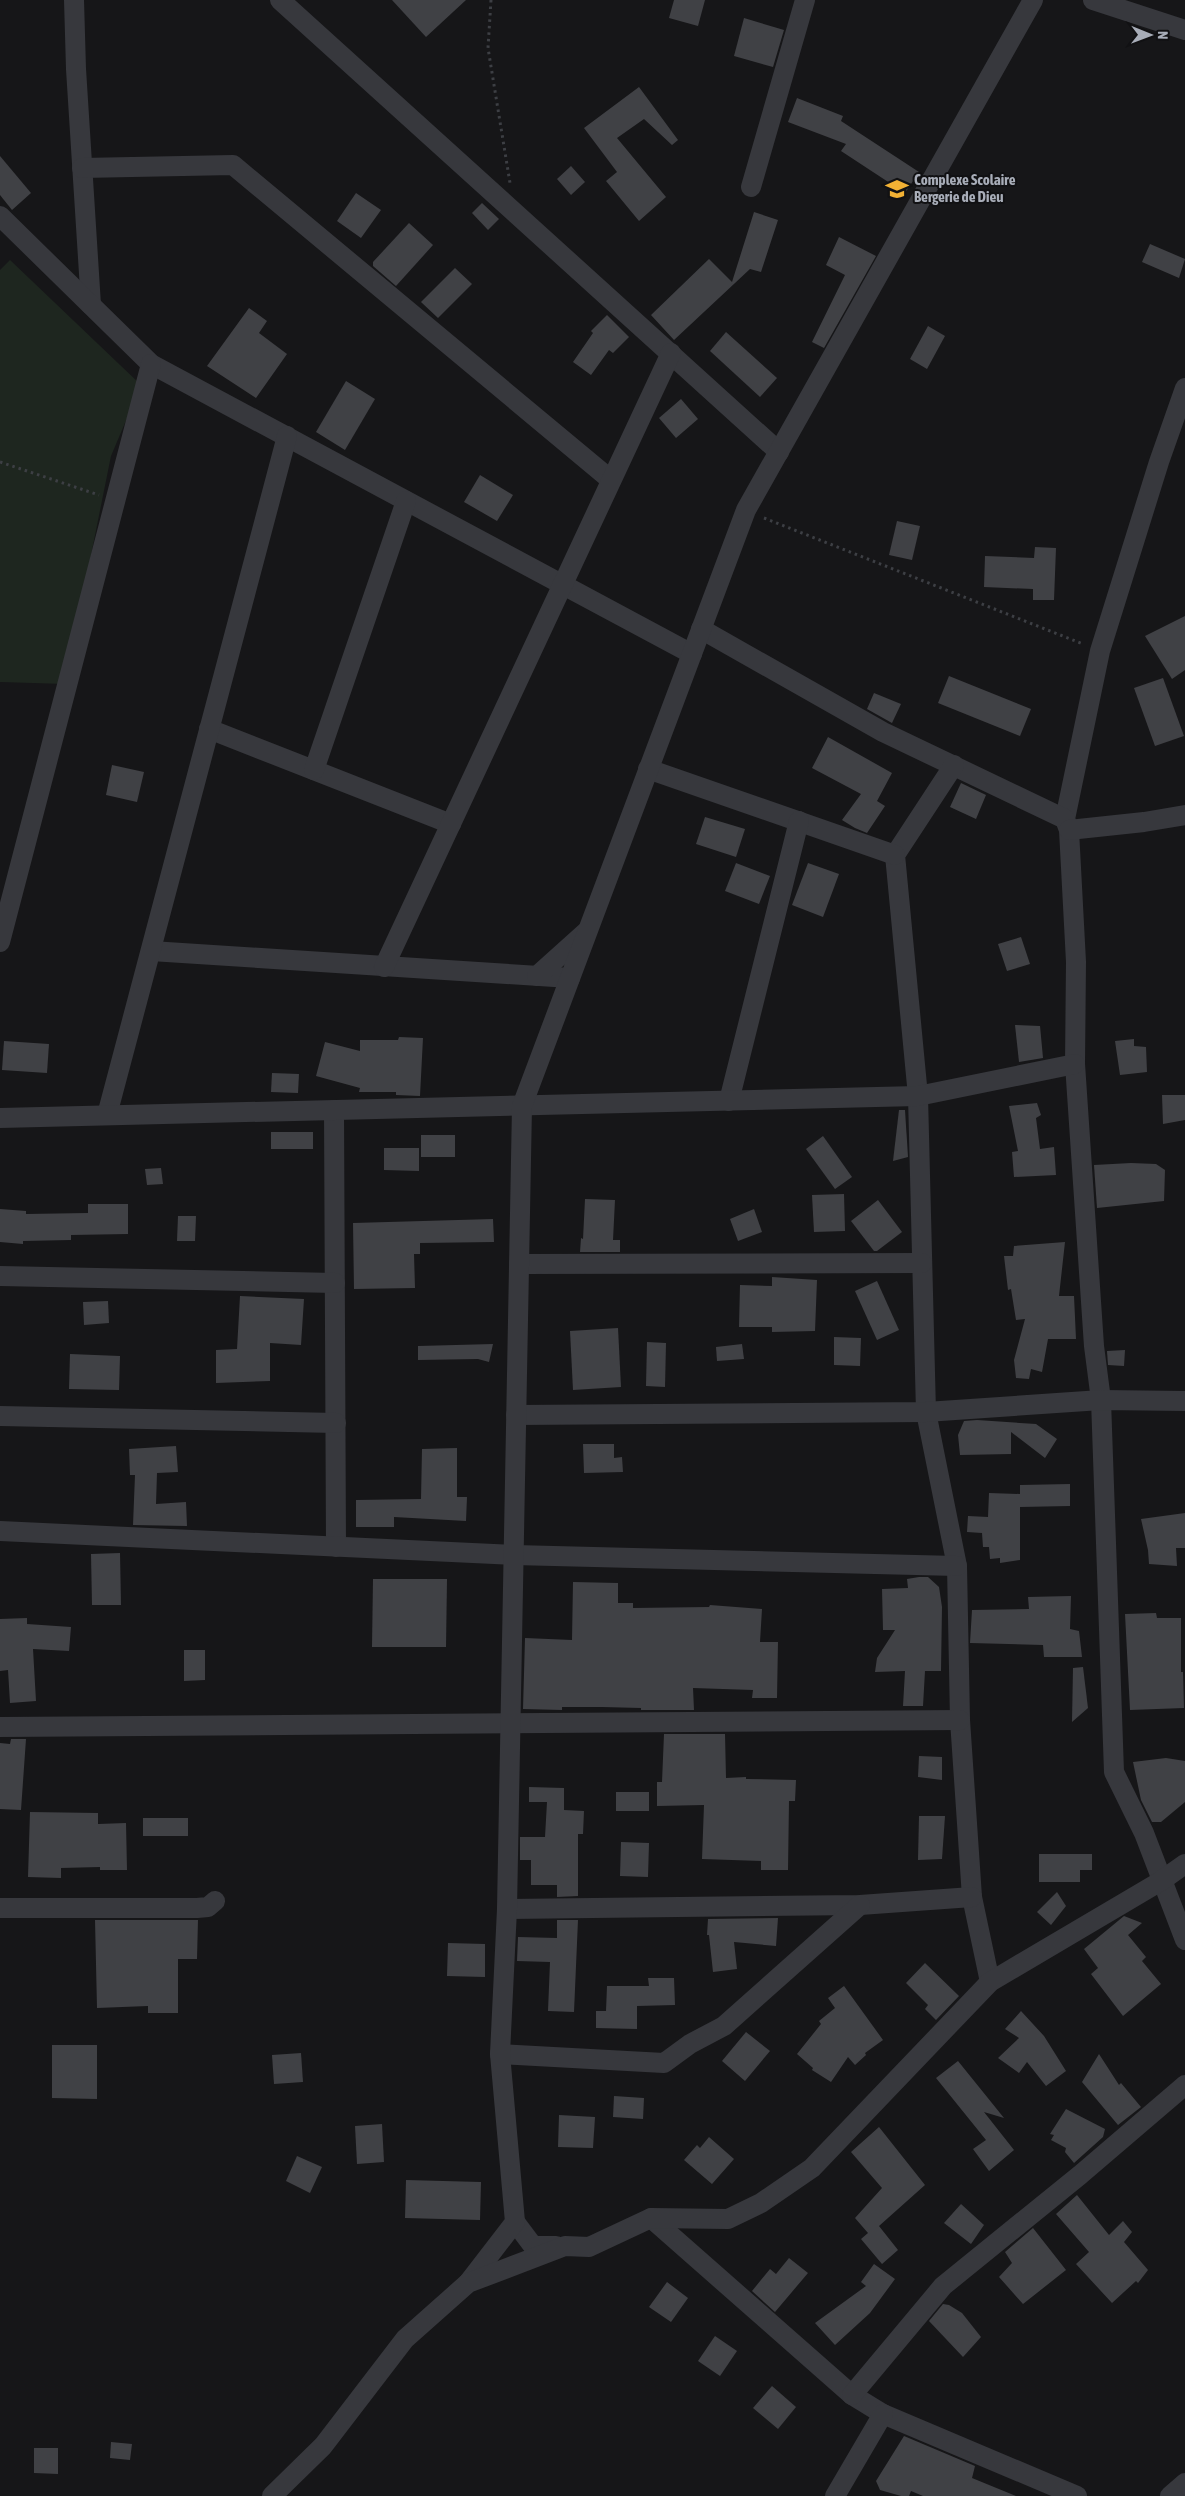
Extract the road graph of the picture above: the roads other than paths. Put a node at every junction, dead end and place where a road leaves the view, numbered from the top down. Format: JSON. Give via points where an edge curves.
{"nodes":[{"id":1,"x":74,"y":0,"type":"edge"},
{"id":2,"x":280,"y":0,"type":"edge"},
{"id":3,"x":805,"y":0,"type":"edge"},
{"id":4,"x":1034,"y":0,"type":"edge"},
{"id":5,"x":1093,"y":0,"type":"edge"},
{"id":6,"x":1185,"y":30,"type":"edge"},
{"id":7,"x":82,"y":168,"type":"junction"},
{"id":8,"x":751,"y":186,"type":"dead end"},
{"id":9,"x":0,"y":216,"type":"edge"},
{"id":10,"x":91,"y":306,"type":"junction"},
{"id":11,"x":671,"y":353,"type":"junction"},
{"id":12,"x":152,"y":364,"type":"junction"},
{"id":13,"x":1185,"y":388,"type":"edge"},
{"id":14,"x":287,"y":436,"type":"junction"},
{"id":15,"x":779,"y":452,"type":"junction"},
{"id":16,"x":611,"y":480,"type":"junction"},
{"id":17,"x":406,"y":500,"type":"junction"},
{"id":18,"x":561,"y":584,"type":"junction"},
{"id":19,"x":701,"y":629,"type":"junction"},
{"id":20,"x":692,"y":654,"type":"junction"},
{"id":21,"x":209,"y":729,"type":"junction"},
{"id":22,"x":954,"y":765,"type":"junction"},
{"id":23,"x":648,"y":768,"type":"junction"},
{"id":24,"x":314,"y":770,"type":"junction"},
{"id":25,"x":1185,"y":815,"type":"edge"},
{"id":26,"x":799,"y":821,"type":"junction"},
{"id":27,"x":451,"y":824,"type":"junction"},
{"id":28,"x":1067,"y":824,"type":"junction"},
{"id":29,"x":895,"y":855,"type":"junction"},
{"id":30,"x":588,"y":929,"type":"junction"},
{"id":31,"x":0,"y":942,"type":"edge"},
{"id":32,"x":151,"y":951,"type":"junction"},
{"id":33,"x":384,"y":966,"type":"junction"},
{"id":34,"x":537,"y":976,"type":"junction"},
{"id":35,"x":570,"y":978,"type":"junction"},
{"id":36,"x":1075,"y":1064,"type":"junction"},
{"id":37,"x":918,"y":1096,"type":"junction"},
{"id":38,"x":729,"y":1101,"type":"junction"},
{"id":39,"x":522,"y":1106,"type":"junction"},
{"id":40,"x":334,"y":1110,"type":"junction"},
{"id":41,"x":107,"y":1115,"type":"junction"},
{"id":42,"x":0,"y":1118,"type":"edge"},
{"id":43,"x":922,"y":1263,"type":"junction"},
{"id":44,"x":519,"y":1264,"type":"junction"},
{"id":45,"x":0,"y":1276,"type":"edge"},
{"id":46,"x":335,"y":1283,"type":"junction"},
{"id":47,"x":1101,"y":1400,"type":"junction"},
{"id":48,"x":1185,"y":1401,"type":"edge"},
{"id":49,"x":926,"y":1412,"type":"junction"},
{"id":50,"x":516,"y":1414,"type":"junction"},
{"id":51,"x":0,"y":1416,"type":"edge"},
{"id":52,"x":336,"y":1424,"type":"junction"},
{"id":53,"x":0,"y":1531,"type":"edge"},
{"id":54,"x":336,"y":1547,"type":"junction"},
{"id":55,"x":514,"y":1555,"type":"junction"},
{"id":56,"x":957,"y":1566,"type":"junction"},
{"id":57,"x":960,"y":1720,"type":"junction"},
{"id":58,"x":510,"y":1722,"type":"junction"},
{"id":59,"x":0,"y":1728,"type":"edge"},
{"id":60,"x":1185,"y":1864,"type":"edge"},
{"id":61,"x":1162,"y":1881,"type":"junction"},
{"id":62,"x":972,"y":1898,"type":"junction"},
{"id":63,"x":215,"y":1901,"type":"dead end"},
{"id":64,"x":860,"y":1905,"type":"junction"},
{"id":65,"x":0,"y":1908,"type":"edge"},
{"id":66,"x":507,"y":1909,"type":"junction"},
{"id":67,"x":1185,"y":1940,"type":"edge"},
{"id":68,"x":990,"y":1982,"type":"junction"},
{"id":69,"x":500,"y":2054,"type":"junction"},
{"id":70,"x":1185,"y":2085,"type":"edge"},
{"id":71,"x":651,"y":2218,"type":"junction"},
{"id":72,"x":515,"y":2222,"type":"junction"},
{"id":73,"x":565,"y":2246,"type":"junction"},
{"id":74,"x":468,"y":2283,"type":"junction"},
{"id":75,"x":852,"y":2395,"type":"junction"},
{"id":76,"x":883,"y":2414,"type":"junction"},
{"id":77,"x":1185,"y":2483,"type":"edge"},
{"id":78,"x":272,"y":2496,"type":"edge"},
{"id":79,"x":835,"y":2496,"type":"edge"},
{"id":80,"x":1077,"y":2496,"type":"edge"},
{"id":81,"x":1170,"y":2496,"type":"edge"}],
"edges":[{"from":1,"to":7,"type":"street"},
{"from":2,"to":11,"type":"street"},
{"from":3,"to":8,"type":"street"},
{"from":4,"to":15,"type":"street"},
{"from":5,"to":6,"type":"street"},
{"from":7,"to":10,"type":"street"},
{"from":7,"to":16,"type":"street","via":[[233,165]]},
{"from":9,"to":10,"type":"street"},
{"from":10,"to":12,"type":"street"},
{"from":11,"to":15,"type":"street"},
{"from":11,"to":16,"type":"street"},
{"from":12,"to":14,"type":"street"},
{"from":12,"to":31,"type":"street"},
{"from":13,"to":28,"type":"street","via":[[1100,651]]},
{"from":14,"to":17,"type":"street"},
{"from":14,"to":21,"type":"street"},
{"from":15,"to":19,"type":"street","via":[[746,510]]},
{"from":16,"to":18,"type":"street"},
{"from":17,"to":18,"type":"street"},
{"from":17,"to":24,"type":"street"},
{"from":18,"to":20,"type":"street"},
{"from":18,"to":27,"type":"street"},
{"from":19,"to":20,"type":"street"},
{"from":19,"to":22,"type":"street","via":[[883,732]]},
{"from":20,"to":23,"type":"street"},
{"from":21,"to":24,"type":"street"},
{"from":21,"to":32,"type":"street"},
{"from":22,"to":28,"type":"street"},
{"from":22,"to":29,"type":"street"},
{"from":23,"to":26,"type":"street"},
{"from":23,"to":30,"type":"street"},
{"from":24,"to":27,"type":"street"},
{"from":25,"to":28,"type":"street","via":[[1144,822]]},
{"from":26,"to":29,"type":"street"},
{"from":26,"to":38,"type":"street"},
{"from":27,"to":33,"type":"street"},
{"from":28,"to":36,"type":"street","via":[[1076,962]]},
{"from":29,"to":37,"type":"street"},
{"from":30,"to":34,"type":"street"},
{"from":30,"to":35,"type":"street"},
{"from":32,"to":33,"type":"street"},
{"from":32,"to":41,"type":"street"},
{"from":33,"to":34,"type":"street"},
{"from":34,"to":35,"type":"street"},
{"from":35,"to":39,"type":"street"},
{"from":36,"to":37,"type":"street"},
{"from":36,"to":47,"type":"street","via":[[1094,1346]]},
{"from":37,"to":38,"type":"street"},
{"from":37,"to":43,"type":"street"},
{"from":38,"to":39,"type":"street"},
{"from":39,"to":40,"type":"street"},
{"from":39,"to":44,"type":"street"},
{"from":40,"to":41,"type":"street"},
{"from":40,"to":46,"type":"street"},
{"from":41,"to":42,"type":"street"},
{"from":43,"to":44,"type":"street"},
{"from":43,"to":49,"type":"street"},
{"from":44,"to":50,"type":"street"},
{"from":45,"to":46,"type":"street"},
{"from":46,"to":52,"type":"street"},
{"from":47,"to":48,"type":"street"},
{"from":47,"to":49,"type":"street"},
{"from":47,"to":61,"type":"street","via":[[1114,1772],[1144,1833]]},
{"from":49,"to":50,"type":"street"},
{"from":49,"to":56,"type":"street"},
{"from":50,"to":55,"type":"street"},
{"from":51,"to":52,"type":"street"},
{"from":52,"to":54,"type":"street"},
{"from":53,"to":54,"type":"street"},
{"from":54,"to":55,"type":"street"},
{"from":55,"to":56,"type":"street"},
{"from":55,"to":58,"type":"street"},
{"from":56,"to":57,"type":"street"},
{"from":57,"to":58,"type":"street"},
{"from":57,"to":62,"type":"street"},
{"from":58,"to":59,"type":"street"},
{"from":58,"to":66,"type":"street"},
{"from":60,"to":61,"type":"street"},
{"from":61,"to":67,"type":"street"},
{"from":61,"to":68,"type":"street"},
{"from":62,"to":64,"type":"street"},
{"from":62,"to":68,"type":"street"},
{"from":63,"to":65,"type":"street","via":[[208,1907],[197,1908]]},
{"from":64,"to":66,"type":"street"},
{"from":64,"to":69,"type":"street","via":[[724,2026],[690,2044],[664,2063]]},
{"from":66,"to":69,"type":"street"},
{"from":68,"to":71,"type":"street","via":[[812,2168],[762,2203],[728,2219]]},
{"from":69,"to":72,"type":"street"},
{"from":70,"to":75,"type":"street","via":[[943,2286]]},
{"from":71,"to":73,"type":"street","via":[[589,2247]]},
{"from":71,"to":75,"type":"street"},
{"from":72,"to":73,"type":"street","via":[[533,2246]]},
{"from":72,"to":74,"type":"street"},
{"from":73,"to":74,"type":"street"},
{"from":74,"to":78,"type":"street","via":[[404,2339],[323,2446]]},
{"from":75,"to":76,"type":"street"},
{"from":76,"to":79,"type":"street"},
{"from":76,"to":80,"type":"street"},
{"from":77,"to":81,"type":"street"}]}
